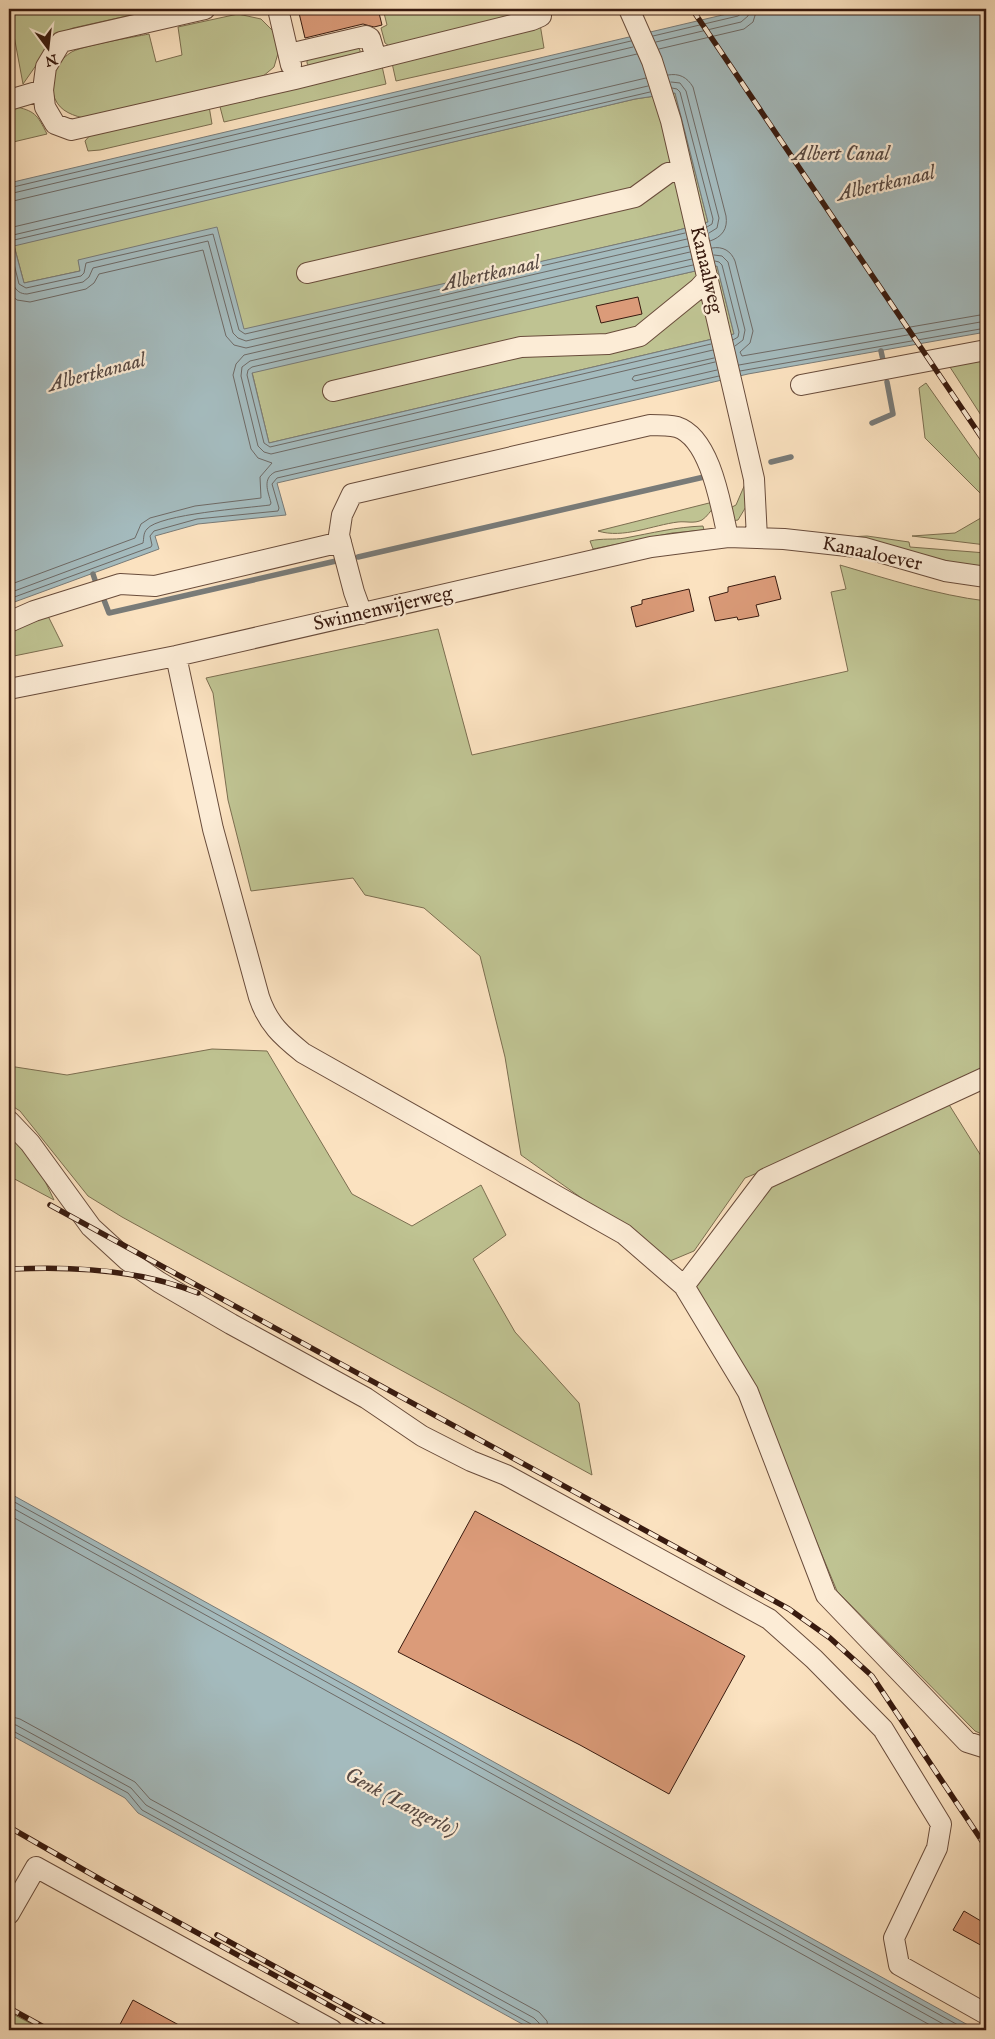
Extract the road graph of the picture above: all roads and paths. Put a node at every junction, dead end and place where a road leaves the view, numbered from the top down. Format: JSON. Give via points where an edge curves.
{"nodes":[{"id":1,"x":205,"y":9,"type":"edge"},
{"id":2,"x":278,"y":9,"type":"edge"},
{"id":3,"x":540,"y":9,"type":"edge"},
{"id":4,"x":629,"y":9,"type":"edge"},
{"id":5,"x":289,"y":54,"type":"junction"},
{"id":6,"x":376,"y":58,"type":"junction"},
{"id":7,"x":295,"y":79,"type":"junction"},
{"id":8,"x":43,"y":90,"type":"junction"},
{"id":9,"x":9,"y":100,"type":"edge"},
{"id":10,"x":682,"y":169,"type":"junction"},
{"id":11,"x":307,"y":273,"type":"dead end"},
{"id":12,"x":708,"y":278,"type":"junction"},
{"id":13,"x":986,"y":350,"type":"edge"},
{"id":14,"x":801,"y":385,"type":"dead end"},
{"id":15,"x":333,"y":391,"type":"dead end"},
{"id":16,"x":728,"y":537,"type":"junction"},
{"id":17,"x":757,"y":538,"type":"junction"},
{"id":18,"x":341,"y":542,"type":"junction"},
{"id":19,"x":986,"y":577,"type":"edge"},
{"id":20,"x":362,"y":614,"type":"junction"},
{"id":21,"x":9,"y":622,"type":"edge"},
{"id":22,"x":176,"y":656,"type":"junction"},
{"id":23,"x":9,"y":689,"type":"edge"},
{"id":24,"x":986,"y":1077,"type":"edge"},
{"id":25,"x":9,"y":1122,"type":"edge"},
{"id":26,"x":684,"y":1286,"type":"junction"},
{"id":27,"x":986,"y":1748,"type":"edge"},
{"id":28,"x":9,"y":1914,"type":"edge"},
{"id":29,"x":986,"y":2014,"type":"edge"},
{"id":30,"x":332,"y":2030,"type":"edge"}],
"edges":[{"from":1,"to":8,"type":"street","via":[[61,42],[46,67]]},
{"from":2,"to":5,"type":"street"},
{"from":3,"to":6,"type":"street","via":[[541,16],[532,20]]},
{"from":4,"to":10,"type":"street","name":"Kanaalweg","via":[[652,61],[671,120]]},
{"from":5,"to":6,"type":"street","via":[[366,36],[370,38]]},
{"from":5,"to":7,"type":"street"},
{"from":6,"to":7,"type":"street"},
{"from":7,"to":8,"type":"street","via":[[71,130],[55,124],[45,107]]},
{"from":8,"to":9,"type":"street"},
{"from":10,"to":11,"type":"street","via":[[668,173],[635,197]]},
{"from":10,"to":12,"type":"street","name":"Kanaalweg"},
{"from":12,"to":15,"type":"street","via":[[640,336],[608,344],[521,347]]},
{"from":12,"to":17,"type":"street","name":"Kanaalweg","via":[[754,479]]},
{"from":13,"to":14,"type":"street"},
{"from":16,"to":17,"type":"street","name":"Swinnenwijerweg"},
{"from":16,"to":18,"type":"street","via":[[711,466],[695,440],[678,427],[650,425],[352,494],[342,515]]},
{"from":16,"to":20,"type":"street","name":"Swinnenwijerweg","via":[[651,547]]},
{"from":17,"to":19,"type":"street","name":"Kanaaloever","via":[[865,548],[945,571]]},
{"from":18,"to":20,"type":"street"},
{"from":18,"to":21,"type":"street","via":[[155,586],[120,584]]},
{"from":20,"to":22,"type":"street","name":"Swinnenwijerweg"},
{"from":22,"to":23,"type":"street","name":"Swinnenwijerweg"},
{"from":22,"to":26,"type":"street","via":[[213,829],[259,997],[264,1012],[278,1033],[303,1053],[624,1234]]},
{"from":24,"to":26,"type":"street","via":[[764,1179]]},
{"from":25,"to":29,"type":"street","via":[[30,1143],[91,1227],[127,1260],[159,1282],[366,1398],[422,1436],[506,1475],[769,1619],[814,1659],[883,1729],[941,1824],[937,1848],[894,1938],[899,1965]]},
{"from":26,"to":27,"type":"street","via":[[748,1392],[826,1595],[968,1742]]},
{"from":28,"to":30,"type":"street","via":[[36,1868]]}]}
